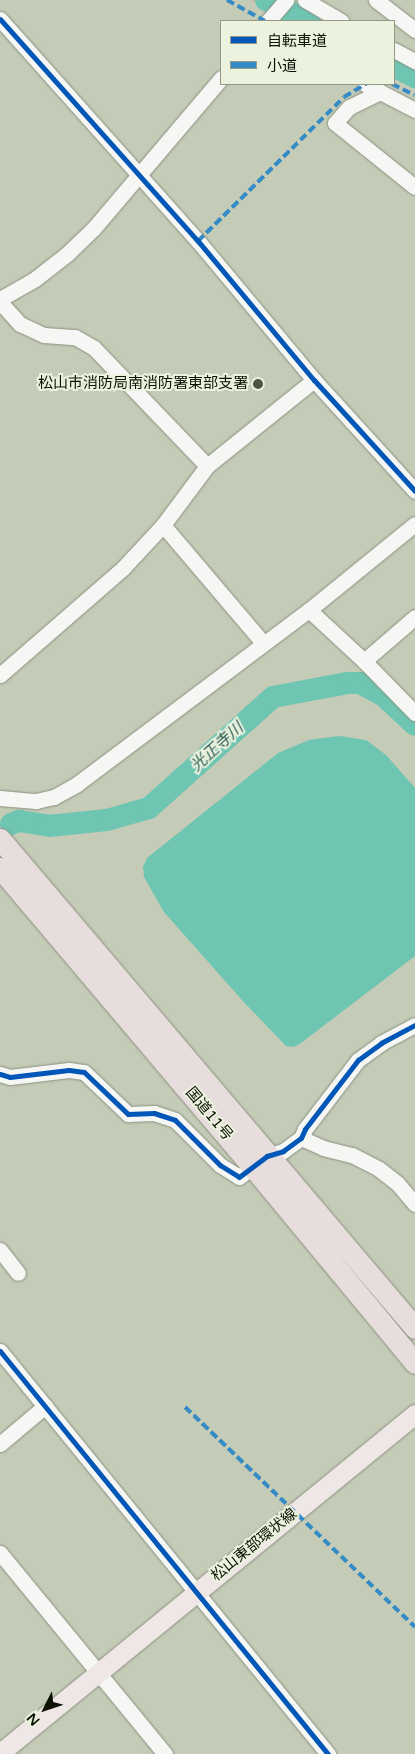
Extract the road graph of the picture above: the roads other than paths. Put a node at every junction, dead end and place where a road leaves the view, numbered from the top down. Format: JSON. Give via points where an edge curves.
{"nodes":[{"id":1,"x":286,"y":0,"type":"edge"},
{"id":2,"x":305,"y":0,"type":"edge"},
{"id":3,"x":376,"y":0,"type":"edge"},
{"id":4,"x":270,"y":19,"type":"edge"},
{"id":5,"x":339,"y":20,"type":"edge"},
{"id":6,"x":0,"y":21,"type":"edge"},
{"id":7,"x":415,"y":30,"type":"edge"},
{"id":8,"x":395,"y":51,"type":"edge"},
{"id":9,"x":415,"y":61,"type":"edge"},
{"id":10,"x":220,"y":79,"type":"edge"},
{"id":11,"x":367,"y":85,"type":"edge"},
{"id":12,"x":380,"y":92,"type":"junction"},
{"id":13,"x":415,"y":110,"type":"edge"},
{"id":14,"x":140,"y":176,"type":"junction"},
{"id":15,"x":415,"y":188,"type":"edge"},
{"id":16,"x":0,"y":301,"type":"edge"},
{"id":17,"x":314,"y":380,"type":"junction"},
{"id":18,"x":207,"y":466,"type":"junction"},
{"id":19,"x":415,"y":491,"type":"edge"},
{"id":20,"x":163,"y":524,"type":"junction"},
{"id":21,"x":415,"y":524,"type":"edge"},
{"id":22,"x":309,"y":610,"type":"junction"},
{"id":23,"x":415,"y":617,"type":"edge"},
{"id":24,"x":263,"y":643,"type":"junction"},
{"id":25,"x":364,"y":661,"type":"junction"},
{"id":26,"x":0,"y":675,"type":"edge"},
{"id":27,"x":415,"y":713,"type":"edge"},
{"id":28,"x":0,"y":798,"type":"edge"},
{"id":29,"x":0,"y":839,"type":"edge"},
{"id":30,"x":0,"y":868,"type":"edge"},
{"id":31,"x":415,"y":1025,"type":"edge"},
{"id":32,"x":0,"y":1074,"type":"edge"},
{"id":33,"x":301,"y":1138,"type":"junction"},
{"id":34,"x":260,"y":1162,"type":"junction"},
{"id":35,"x":398,"y":1184,"type":"junction"},
{"id":36,"x":415,"y":1186,"type":"edge"},
{"id":37,"x":415,"y":1204,"type":"edge"},
{"id":38,"x":0,"y":1250,"type":"edge"},
{"id":39,"x":10,"y":1270,"type":"edge"},
{"id":40,"x":415,"y":1328,"type":"edge"},
{"id":41,"x":0,"y":1351,"type":"edge"},
{"id":42,"x":415,"y":1363,"type":"edge"},
{"id":43,"x":45,"y":1406,"type":"junction"},
{"id":44,"x":415,"y":1414,"type":"edge"},
{"id":45,"x":0,"y":1444,"type":"edge"},
{"id":46,"x":0,"y":1553,"type":"edge"},
{"id":47,"x":195,"y":1593,"type":"junction"},
{"id":48,"x":98,"y":1672,"type":"junction"},
{"id":49,"x":0,"y":1753,"type":"edge"},
{"id":50,"x":165,"y":1754,"type":"edge"},
{"id":51,"x":328,"y":1754,"type":"edge"}],
"edges":[{"from":1,"to":4,"type":"street"},
{"from":2,"to":5,"type":"street"},
{"from":3,"to":7,"type":"street"},
{"from":6,"to":14,"type":"street"},
{"from":8,"to":9,"type":"street"},
{"from":10,"to":14,"type":"street"},
{"from":11,"to":12,"type":"street"},
{"from":12,"to":13,"type":"street"},
{"from":12,"to":15,"type":"street","via":[[349,107],[335,123]]},
{"from":14,"to":16,"type":"street","via":[[68,254]]},
{"from":14,"to":17,"type":"street"},
{"from":16,"to":18,"type":"street","via":[[20,324],[44,335],[75,337],[94,348]]},
{"from":17,"to":18,"type":"street"},
{"from":17,"to":19,"type":"street"},
{"from":18,"to":20,"type":"street"},
{"from":20,"to":24,"type":"street"},
{"from":20,"to":26,"type":"street","via":[[123,568]]},
{"from":21,"to":22,"type":"street"},
{"from":22,"to":24,"type":"street"},
{"from":22,"to":25,"type":"street"},
{"from":23,"to":25,"type":"street"},
{"from":24,"to":28,"type":"street","via":[[54,798],[36,801]]},
{"from":25,"to":27,"type":"street"},
{"from":29,"to":34,"type":"highway","name":"国道11号"},
{"from":30,"to":34,"type":"highway","name":"国道11号"},
{"from":31,"to":33,"type":"street","via":[[358,1060]]},
{"from":32,"to":34,"type":"street","via":[[10,1077],[69,1070],[84,1072],[128,1114],[154,1113],[174,1120],[232,1174],[240,1177]]},
{"from":33,"to":34,"type":"street"},
{"from":33,"to":35,"type":"street","via":[[323,1148],[352,1155],[379,1169]]},
{"from":34,"to":40,"type":"highway","name":"国道11号"},
{"from":34,"to":42,"type":"highway","name":"国道11号"},
{"from":35,"to":36,"type":"street"},
{"from":35,"to":37,"type":"street"},
{"from":38,"to":39,"type":"street"},
{"from":41,"to":43,"type":"street"},
{"from":43,"to":45,"type":"street"},
{"from":43,"to":47,"type":"street"},
{"from":44,"to":47,"type":"main road","name":"松山東部環状線"},
{"from":46,"to":48,"type":"street"},
{"from":47,"to":48,"type":"main road","name":"松山東部環状線"},
{"from":47,"to":51,"type":"street"},
{"from":48,"to":49,"type":"main road","name":"松山東部環状線"},
{"from":48,"to":50,"type":"street"}]}
